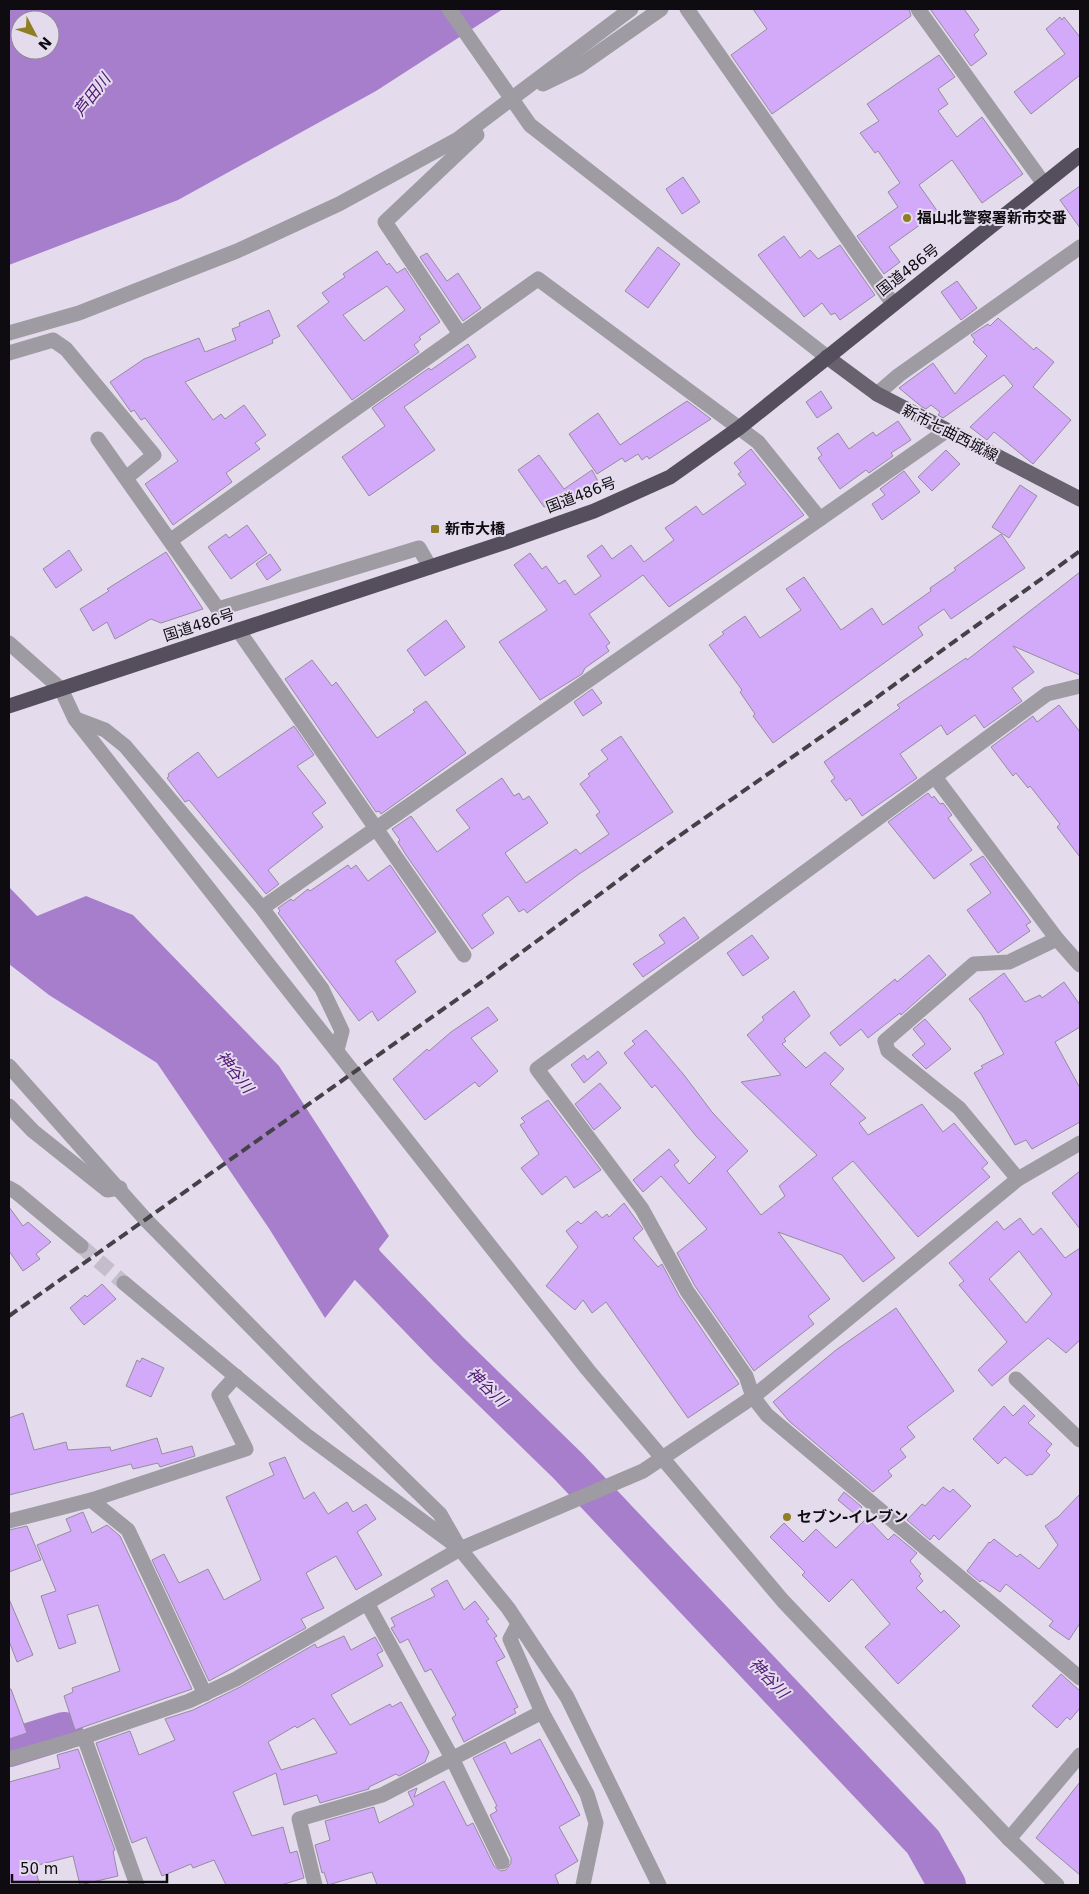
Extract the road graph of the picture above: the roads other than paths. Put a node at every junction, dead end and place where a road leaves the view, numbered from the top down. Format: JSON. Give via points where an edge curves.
{"nodes":[{"id":1,"x":449,"y":9,"type":"edge"},
{"id":2,"x":631,"y":9,"type":"edge"},
{"id":3,"x":661,"y":9,"type":"edge"},
{"id":4,"x":688,"y":9,"type":"edge"},
{"id":5,"x":918,"y":9,"type":"edge"},
{"id":6,"x":512,"y":99,"type":"junction"},
{"id":7,"x":488,"y":117,"type":"junction"},
{"id":8,"x":1080,"y":155,"type":"edge"},
{"id":9,"x":1044,"y":184,"type":"junction"},
{"id":10,"x":1080,"y":247,"type":"edge"},
{"id":11,"x":893,"y":304,"type":"junction"},
{"id":12,"x":9,"y":333,"type":"edge"},
{"id":13,"x":460,"y":334,"type":"junction"},
{"id":14,"x":9,"y":354,"type":"edge"},
{"id":15,"x":826,"y":357,"type":"junction"},
{"id":16,"x":877,"y":394,"type":"junction"},
{"id":17,"x":739,"y":428,"type":"junction"},
{"id":18,"x":946,"y":431,"type":"junction"},
{"id":19,"x":98,"y":438,"type":"dead end"},
{"id":20,"x":126,"y":478,"type":"junction"},
{"id":21,"x":1080,"y":499,"type":"edge"},
{"id":22,"x":820,"y":519,"type":"junction"},
{"id":23,"x":171,"y":540,"type":"junction"},
{"id":24,"x":430,"y":567,"type":"junction"},
{"id":25,"x":238,"y":630,"type":"junction"},
{"id":26,"x":9,"y":643,"type":"edge"},
{"id":27,"x":1080,"y":686,"type":"edge"},
{"id":28,"x":61,"y":689,"type":"junction"},
{"id":29,"x":9,"y":706,"type":"edge"},
{"id":30,"x":75,"y":719,"type":"junction"},
{"id":31,"x":935,"y":777,"type":"junction"},
{"id":32,"x":376,"y":828,"type":"junction"},
{"id":33,"x":262,"y":908,"type":"junction"},
{"id":34,"x":1057,"y":939,"type":"junction"},
{"id":35,"x":464,"y":955,"type":"dead end"},
{"id":36,"x":1080,"y":965,"type":"edge"},
{"id":37,"x":337,"y":1050,"type":"junction"},
{"id":38,"x":9,"y":1066,"type":"edge"},
{"id":39,"x":9,"y":1106,"type":"edge"},
{"id":40,"x":1080,"y":1143,"type":"edge"},
{"id":41,"x":1018,"y":1179,"type":"junction"},
{"id":42,"x":9,"y":1188,"type":"edge"},
{"id":43,"x":120,"y":1188,"type":"junction"},
{"id":44,"x":81,"y":1246,"type":"tunnel mouth"},
{"id":45,"x":124,"y":1282,"type":"tunnel mouth"},
{"id":46,"x":236,"y":1376,"type":"junction"},
{"id":47,"x":1016,"y":1379,"type":"dead end"},
{"id":48,"x":753,"y":1397,"type":"junction"},
{"id":49,"x":1080,"y":1440,"type":"edge"},
{"id":50,"x":664,"y":1458,"type":"junction"},
{"id":51,"x":91,"y":1500,"type":"junction"},
{"id":52,"x":9,"y":1521,"type":"edge"},
{"id":53,"x":460,"y":1549,"type":"junction"},
{"id":54,"x":367,"y":1603,"type":"junction"},
{"id":55,"x":518,"y":1624,"type":"junction"},
{"id":56,"x":1080,"y":1678,"type":"edge"},
{"id":57,"x":205,"y":1694,"type":"junction"},
{"id":58,"x":542,"y":1712,"type":"junction"},
{"id":59,"x":84,"y":1737,"type":"junction"},
{"id":60,"x":1080,"y":1756,"type":"edge"},
{"id":61,"x":452,"y":1758,"type":"junction"},
{"id":62,"x":9,"y":1759,"type":"edge"},
{"id":63,"x":1009,"y":1839,"type":"junction"},
{"id":64,"x":502,"y":1862,"type":"dead end"},
{"id":65,"x":137,"y":1885,"type":"edge"},
{"id":66,"x":315,"y":1885,"type":"edge"},
{"id":67,"x":582,"y":1885,"type":"edge"},
{"id":68,"x":659,"y":1885,"type":"edge"},
{"id":69,"x":1057,"y":1885,"type":"edge"}],
"edges":[{"from":1,"to":6,"type":"street"},
{"from":2,"to":6,"type":"street"},
{"from":3,"to":6,"type":"street","via":[[578,67]]},
{"from":4,"to":11,"type":"street"},
{"from":5,"to":9,"type":"street"},
{"from":6,"to":7,"type":"street"},
{"from":6,"to":15,"type":"street","via":[[530,125]]},
{"from":7,"to":12,"type":"street","via":[[458,139],[339,204],[237,251],[79,313]]},
{"from":7,"to":13,"type":"street","via":[[490,123],[385,222]]},
{"from":8,"to":9,"type":"highway","name":"国道486号"},
{"from":9,"to":11,"type":"highway","name":"国道486号"},
{"from":10,"to":16,"type":"street"},
{"from":11,"to":15,"type":"highway","name":"国道486号"},
{"from":13,"to":17,"type":"street","via":[[538,279]]},
{"from":13,"to":23,"type":"street"},
{"from":14,"to":20,"type":"street","via":[[53,340],[66,349],[154,455]]},
{"from":15,"to":16,"type":"main road","name":"新市七曲西城線"},
{"from":15,"to":17,"type":"highway","name":"国道486号"},
{"from":16,"to":18,"type":"main road","name":"新市七曲西城線"},
{"from":17,"to":22,"type":"street","via":[[758,442]]},
{"from":17,"to":24,"type":"highway","name":"国道486号","via":[[670,477],[594,511]]},
{"from":18,"to":21,"type":"main road","name":"新市七曲西城線"},
{"from":18,"to":22,"type":"street"},
{"from":19,"to":20,"type":"street"},
{"from":20,"to":23,"type":"street"},
{"from":22,"to":32,"type":"street"},
{"from":23,"to":24,"type":"street","via":[[218,609],[419,548]]},
{"from":24,"to":25,"type":"highway","name":"国道486号"},
{"from":25,"to":28,"type":"highway","name":"国道486号"},
{"from":25,"to":32,"type":"street"},
{"from":26,"to":28,"type":"street"},
{"from":27,"to":31,"type":"street","via":[[1047,694]]},
{"from":28,"to":29,"type":"highway","name":"国道486号"},
{"from":28,"to":30,"type":"street"},
{"from":30,"to":33,"type":"street","via":[[105,730],[125,746]]},
{"from":30,"to":37,"type":"street"},
{"from":31,"to":34,"type":"street"},
{"from":31,"to":48,"type":"street","via":[[537,1069],[642,1209],[687,1291],[746,1376]]},
{"from":32,"to":33,"type":"street"},
{"from":32,"to":35,"type":"street"},
{"from":33,"to":37,"type":"street","via":[[322,989],[342,1031]]},
{"from":34,"to":36,"type":"street"},
{"from":34,"to":41,"type":"street","via":[[1010,962],[974,964],[885,1042],[888,1051],[959,1108]]},
{"from":37,"to":50,"type":"street","via":[[588,1370]]},
{"from":38,"to":43,"type":"street"},
{"from":39,"to":43,"type":"street","via":[[33,1131],[106,1190]]},
{"from":40,"to":41,"type":"street"},
{"from":41,"to":48,"type":"street"},
{"from":42,"to":44,"type":"street"},
{"from":43,"to":53,"type":"street","via":[[146,1220],[440,1514]]},
{"from":45,"to":46,"type":"street"},
{"from":46,"to":51,"type":"street","via":[[219,1395],[246,1449]]},
{"from":46,"to":53,"type":"street","via":[[306,1435]]},
{"from":47,"to":49,"type":"street"},
{"from":48,"to":50,"type":"street"},
{"from":48,"to":56,"type":"street","via":[[767,1415],[833,1472]]},
{"from":50,"to":53,"type":"street","via":[[643,1471]]},
{"from":50,"to":63,"type":"street","via":[[783,1601]]},
{"from":51,"to":52,"type":"street"},
{"from":51,"to":57,"type":"street","via":[[128,1530]]},
{"from":53,"to":54,"type":"street"},
{"from":53,"to":55,"type":"street"},
{"from":54,"to":57,"type":"street"},
{"from":54,"to":61,"type":"street"},
{"from":55,"to":58,"type":"street","via":[[510,1639]]},
{"from":55,"to":68,"type":"street","via":[[566,1697]]},
{"from":57,"to":59,"type":"street"},
{"from":58,"to":61,"type":"street"},
{"from":58,"to":67,"type":"street","via":[[587,1794],[596,1823]]},
{"from":59,"to":62,"type":"street"},
{"from":59,"to":65,"type":"street"},
{"from":60,"to":63,"type":"street"},
{"from":61,"to":64,"type":"street"},
{"from":61,"to":66,"type":"street","via":[[382,1795],[299,1819]]},
{"from":63,"to":69,"type":"street"}]}
